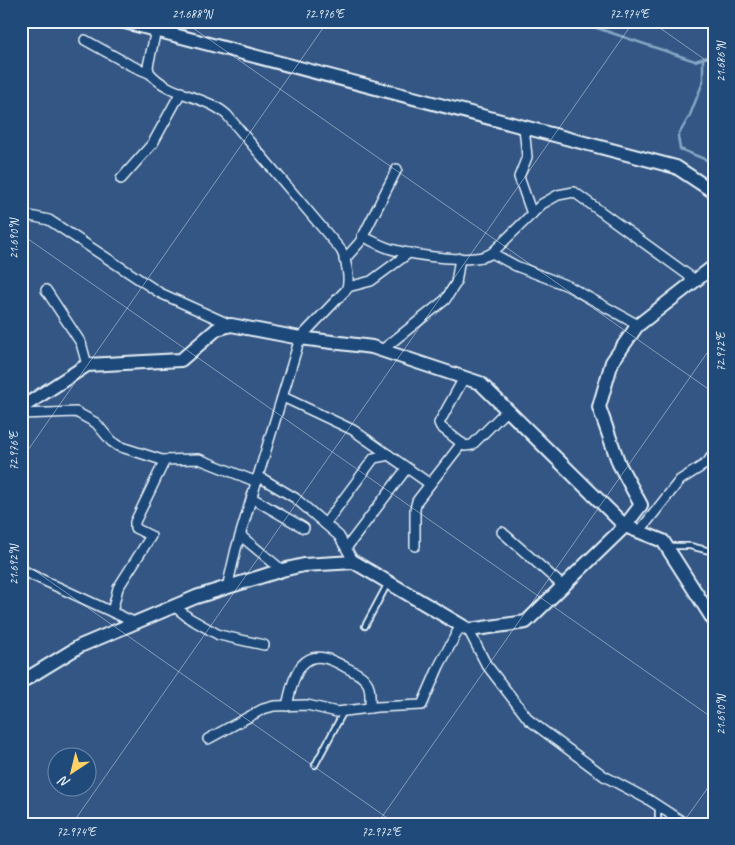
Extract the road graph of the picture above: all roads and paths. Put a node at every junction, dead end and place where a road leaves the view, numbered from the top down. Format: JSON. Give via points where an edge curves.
{"nodes":[{"id":1,"x":121,"y":21,"type":"edge"},
{"id":2,"x":156,"y":30,"type":"junction"},
{"id":3,"x":85,"y":40,"type":"dead end"},
{"id":4,"x":149,"y":73,"type":"junction"},
{"id":5,"x":181,"y":92,"type":"junction"},
{"id":6,"x":524,"y":127,"type":"junction"},
{"id":7,"x":397,"y":170,"type":"dead end"},
{"id":8,"x":121,"y":179,"type":"dead end"},
{"id":9,"x":714,"y":192,"type":"edge"},
{"id":10,"x":21,"y":214,"type":"edge"},
{"id":11,"x":532,"y":214,"type":"junction"},
{"id":12,"x":362,"y":236,"type":"junction"},
{"id":13,"x":409,"y":253,"type":"junction"},
{"id":14,"x":492,"y":253,"type":"junction"},
{"id":15,"x":460,"y":258,"type":"junction"},
{"id":16,"x":344,"y":260,"type":"junction"},
{"id":17,"x":714,"y":266,"type":"edge"},
{"id":18,"x":695,"y":280,"type":"junction"},
{"id":19,"x":348,"y":287,"type":"junction"},
{"id":20,"x":46,"y":290,"type":"dead end"},
{"id":21,"x":231,"y":324,"type":"junction"},
{"id":22,"x":638,"y":325,"type":"junction"},
{"id":23,"x":300,"y":338,"type":"junction"},
{"id":24,"x":382,"y":350,"type":"junction"},
{"id":25,"x":87,"y":365,"type":"junction"},
{"id":26,"x":464,"y":378,"type":"junction"},
{"id":27,"x":283,"y":397,"type":"junction"},
{"id":28,"x":21,"y":408,"type":"edge"},
{"id":29,"x":507,"y":410,"type":"junction"},
{"id":30,"x":21,"y":414,"type":"edge"},
{"id":31,"x":462,"y":443,"type":"junction"},
{"id":32,"x":714,"y":453,"type":"edge"},
{"id":33,"x":389,"y":455,"type":"junction"},
{"id":34,"x":165,"y":460,"type":"junction"},
{"id":35,"x":407,"y":468,"type":"junction"},
{"id":36,"x":258,"y":479,"type":"junction"},
{"id":37,"x":430,"y":484,"type":"junction"},
{"id":38,"x":252,"y":498,"type":"junction"},
{"id":39,"x":326,"y":524,"type":"junction"},
{"id":40,"x":625,"y":526,"type":"junction"},
{"id":41,"x":304,"y":528,"type":"dead end"},
{"id":42,"x":502,"y":532,"type":"dead end"},
{"id":43,"x":639,"y":532,"type":"junction"},
{"id":44,"x":241,"y":536,"type":"junction"},
{"id":45,"x":415,"y":546,"type":"dead end"},
{"id":46,"x":666,"y":546,"type":"junction"},
{"id":47,"x":347,"y":547,"type":"junction"},
{"id":48,"x":714,"y":552,"type":"edge"},
{"id":49,"x":354,"y":562,"type":"junction"},
{"id":50,"x":21,"y":570,"type":"edge"},
{"id":51,"x":282,"y":570,"type":"junction"},
{"id":52,"x":389,"y":582,"type":"junction"},
{"id":53,"x":563,"y":586,"type":"junction"},
{"id":54,"x":227,"y":588,"type":"junction"},
{"id":55,"x":174,"y":606,"type":"junction"},
{"id":56,"x":112,"y":612,"type":"junction"},
{"id":57,"x":714,"y":622,"type":"edge"},
{"id":58,"x":136,"y":623,"type":"junction"},
{"id":59,"x":364,"y":626,"type":"dead end"},
{"id":60,"x":464,"y":627,"type":"junction"},
{"id":61,"x":264,"y":645,"type":"dead end"},
{"id":62,"x":21,"y":682,"type":"edge"},
{"id":63,"x":287,"y":706,"type":"junction"},
{"id":64,"x":370,"y":708,"type":"junction"},
{"id":65,"x":344,"y":711,"type":"junction"},
{"id":66,"x":208,"y":738,"type":"dead end"},
{"id":67,"x":315,"y":764,"type":"dead end"},
{"id":68,"x":658,"y":806,"type":"junction"},
{"id":69,"x":658,"y":824,"type":"edge"},
{"id":70,"x":686,"y":824,"type":"edge"}],
"edges":[{"from":1,"to":2,"type":"street"},
{"from":2,"to":4,"type":"street"},
{"from":2,"to":6,"type":"street"},
{"from":3,"to":4,"type":"street"},
{"from":4,"to":5,"type":"street","via":[[162,84]]},
{"from":5,"to":8,"type":"street","via":[[153,143]]},
{"from":5,"to":16,"type":"street","via":[[227,115],[340,250]]},
{"from":6,"to":9,"type":"street","via":[[676,167]]},
{"from":6,"to":11,"type":"street","via":[[527,157],[519,177]]},
{"from":7,"to":12,"type":"street"},
{"from":10,"to":21,"type":"street","via":[[49,220],[160,293]]},
{"from":11,"to":14,"type":"street"},
{"from":11,"to":18,"type":"street","via":[[558,195],[574,192]]},
{"from":12,"to":13,"type":"street"},
{"from":12,"to":16,"type":"street"},
{"from":13,"to":15,"type":"street"},
{"from":13,"to":19,"type":"street","via":[[371,281]]},
{"from":14,"to":15,"type":"street","via":[[483,258]]},
{"from":14,"to":22,"type":"street","via":[[568,286]]},
{"from":15,"to":24,"type":"street","via":[[456,283],[445,300]]},
{"from":16,"to":19,"type":"street"},
{"from":17,"to":18,"type":"street"},
{"from":18,"to":22,"type":"street"},
{"from":19,"to":23,"type":"street"},
{"from":20,"to":25,"type":"street","via":[[82,343]]},
{"from":21,"to":23,"type":"street"},
{"from":21,"to":25,"type":"street","via":[[217,329],[181,360]]},
{"from":22,"to":40,"type":"street","via":[[612,362],[599,407],[619,464],[641,505]]},
{"from":23,"to":24,"type":"street"},
{"from":23,"to":27,"type":"street"},
{"from":24,"to":26,"type":"street"},
{"from":25,"to":28,"type":"street"},
{"from":26,"to":29,"type":"street","via":[[480,383]]},
{"from":26,"to":31,"type":"street","via":[[439,420],[441,427]]},
{"from":27,"to":33,"type":"street","via":[[354,430]]},
{"from":27,"to":36,"type":"street"},
{"from":29,"to":31,"type":"street","via":[[472,445],[468,447]]},
{"from":29,"to":40,"type":"street"},
{"from":30,"to":34,"type":"street","via":[[76,412],[96,423],[114,444]]},
{"from":31,"to":37,"type":"street"},
{"from":32,"to":43,"type":"street","via":[[707,463],[680,480]]},
{"from":33,"to":35,"type":"street"},
{"from":33,"to":39,"type":"street","via":[[374,458]]},
{"from":34,"to":36,"type":"street","via":[[199,459]]},
{"from":34,"to":56,"type":"street","via":[[135,522],[135,528],[151,536],[118,588]]},
{"from":35,"to":37,"type":"street"},
{"from":35,"to":47,"type":"street"},
{"from":36,"to":38,"type":"street"},
{"from":36,"to":39,"type":"street","via":[[295,498]]},
{"from":37,"to":45,"type":"street","via":[[415,505]]},
{"from":38,"to":41,"type":"street"},
{"from":38,"to":44,"type":"street"},
{"from":39,"to":47,"type":"street"},
{"from":40,"to":43,"type":"street"},
{"from":40,"to":53,"type":"street"},
{"from":42,"to":53,"type":"street"},
{"from":43,"to":46,"type":"street","via":[[664,542]]},
{"from":44,"to":51,"type":"street"},
{"from":44,"to":54,"type":"street"},
{"from":46,"to":48,"type":"lane","via":[[690,546]]},
{"from":46,"to":57,"type":"street"},
{"from":47,"to":49,"type":"street"},
{"from":49,"to":51,"type":"street","via":[[304,565]]},
{"from":49,"to":52,"type":"street"},
{"from":50,"to":56,"type":"street"},
{"from":51,"to":54,"type":"street"},
{"from":52,"to":59,"type":"lane"},
{"from":52,"to":60,"type":"street"},
{"from":53,"to":60,"type":"street","via":[[526,622]]},
{"from":54,"to":55,"type":"street"},
{"from":55,"to":58,"type":"street"},
{"from":55,"to":61,"type":"street","via":[[219,635]]},
{"from":56,"to":58,"type":"street"},
{"from":58,"to":62,"type":"street","via":[[80,646]]},
{"from":60,"to":64,"type":"street","via":[[439,666],[422,705]]},
{"from":60,"to":68,"type":"street","via":[[486,664],[529,720],[604,776]]},
{"from":63,"to":64,"type":"street","via":[[301,666],[317,657],[330,658],[362,676],[370,688]]},
{"from":63,"to":65,"type":"street","via":[[310,705]]},
{"from":63,"to":66,"type":"street","via":[[263,708]]},
{"from":64,"to":65,"type":"street"},
{"from":65,"to":67,"type":"lane"},
{"from":68,"to":69,"type":"lane"},
{"from":68,"to":70,"type":"street"}]}
